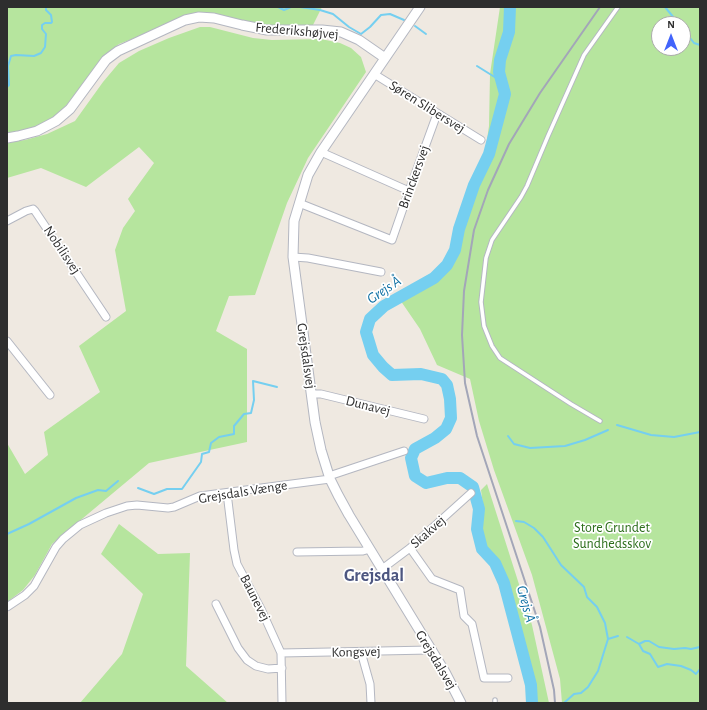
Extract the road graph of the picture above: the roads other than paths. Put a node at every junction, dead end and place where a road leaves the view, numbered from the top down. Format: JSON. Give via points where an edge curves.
{"nodes":[{"id":1,"x":420,"y":7,"type":"edge"},
{"id":2,"x":618,"y":7,"type":"edge"},
{"id":3,"x":385,"y":58,"type":"junction"},
{"id":4,"x":374,"y":74,"type":"junction"},
{"id":5,"x":437,"y":114,"type":"junction"},
{"id":6,"x":7,"y":138,"type":"edge"},
{"id":7,"x":481,"y":140,"type":"dead end"},
{"id":8,"x":321,"y":152,"type":"junction"},
{"id":9,"x":409,"y":190,"type":"junction"},
{"id":10,"x":299,"y":203,"type":"junction"},
{"id":11,"x":7,"y":221,"type":"edge"},
{"id":12,"x":293,"y":257,"type":"junction"},
{"id":13,"x":381,"y":272,"type":"dead end"},
{"id":14,"x":106,"y":317,"type":"dead end"},
{"id":15,"x":7,"y":341,"type":"edge"},
{"id":16,"x":311,"y":394,"type":"junction"},
{"id":17,"x":50,"y":395,"type":"dead end"},
{"id":18,"x":424,"y":419,"type":"dead end"},
{"id":19,"x":600,"y":421,"type":"dead end"},
{"id":20,"x":404,"y":451,"type":"dead end"},
{"id":21,"x":330,"y":477,"type":"junction"},
{"id":22,"x":228,"y":493,"type":"junction"},
{"id":23,"x":471,"y":493,"type":"dead end"},
{"id":24,"x":410,"y":548,"type":"junction"},
{"id":25,"x":370,"y":549,"type":"junction"},
{"id":26,"x":297,"y":552,"type":"dead end"},
{"id":27,"x":382,"y":569,"type":"junction"},
{"id":28,"x":216,"y":604,"type":"dead end"},
{"id":29,"x":7,"y":607,"type":"edge"},
{"id":30,"x":430,"y":650,"type":"junction"},
{"id":31,"x":360,"y":652,"type":"junction"},
{"id":32,"x":281,"y":653,"type":"junction"},
{"id":33,"x":282,"y":668,"type":"junction"},
{"id":34,"x":508,"y":678,"type":"dead end"},
{"id":35,"x":282,"y":703,"type":"edge"},
{"id":36,"x":371,"y":703,"type":"edge"},
{"id":37,"x":461,"y":703,"type":"edge"}],
"edges":[{"from":1,"to":3,"type":"street","name":"Grejsdalsvej"},
{"from":2,"to":19,"type":"lane","via":[[584,55],[524,191],[492,240],[486,258],[482,302],[484,326],[500,358]]},
{"from":3,"to":4,"type":"street","name":"Grejsdalsvej"},
{"from":3,"to":6,"type":"street","name":"Frederikshøjvej","via":[[359,40],[341,32],[267,30],[199,17],[185,20],[118,51],[106,60],[70,108],[56,122],[37,131]]},
{"from":4,"to":5,"type":"street","name":"Søren Slibersvej"},
{"from":4,"to":8,"type":"street","name":"Grejsdalsvej"},
{"from":5,"to":7,"type":"street","name":"Søren Slibersvej"},
{"from":5,"to":9,"type":"street","name":"Brinckersvej"},
{"from":8,"to":9,"type":"street"},
{"from":8,"to":10,"type":"street","name":"Grejsdalsvej","via":[[308,175]]},
{"from":9,"to":10,"type":"street","name":"Brinckersvej","via":[[392,240]]},
{"from":10,"to":12,"type":"street","name":"Grejsdalsvej","via":[[294,221]]},
{"from":11,"to":14,"type":"street","name":"Nobilisvej","via":[[33,209]]},
{"from":12,"to":13,"type":"street"},
{"from":12,"to":16,"type":"street","name":"Grejsdalsvej"},
{"from":15,"to":17,"type":"street"},
{"from":16,"to":18,"type":"street","name":"Dunavej","via":[[321,394]]},
{"from":16,"to":21,"type":"street","name":"Grejsdalsvej","via":[[321,450]]},
{"from":20,"to":21,"type":"street","name":"Grejsdals Vænge"},
{"from":21,"to":22,"type":"street","name":"Grejsdals Vænge"},
{"from":21,"to":25,"type":"street","name":"Grejsdalsvej"},
{"from":22,"to":29,"type":"street","name":"Grejsdals Vænge","via":[[200,496],[168,508],[127,506],[80,525],[56,547],[26,595]]},
{"from":22,"to":32,"type":"street","name":"Baunevej","via":[[237,564]]},
{"from":23,"to":24,"type":"street","name":"Skakvej"},
{"from":24,"to":27,"type":"street","name":"Skakvej"},
{"from":24,"to":34,"type":"street","via":[[432,579],[460,590],[464,616],[472,624],[484,678]]},
{"from":25,"to":26,"type":"street"},
{"from":25,"to":27,"type":"street","name":"Grejsdalsvej"},
{"from":27,"to":30,"type":"street","name":"Grejsdalsvej"},
{"from":28,"to":33,"type":"street","via":[[238,648],[247,660],[268,669]]},
{"from":30,"to":31,"type":"street","name":"Kongsvej"},
{"from":30,"to":37,"type":"street","name":"Grejsdalsvej"},
{"from":31,"to":32,"type":"street","name":"Kongsvej"},
{"from":31,"to":36,"type":"street","via":[[370,684]]},
{"from":32,"to":33,"type":"street","name":"Baunevej"},
{"from":33,"to":35,"type":"street","name":"Baunevej"}]}
